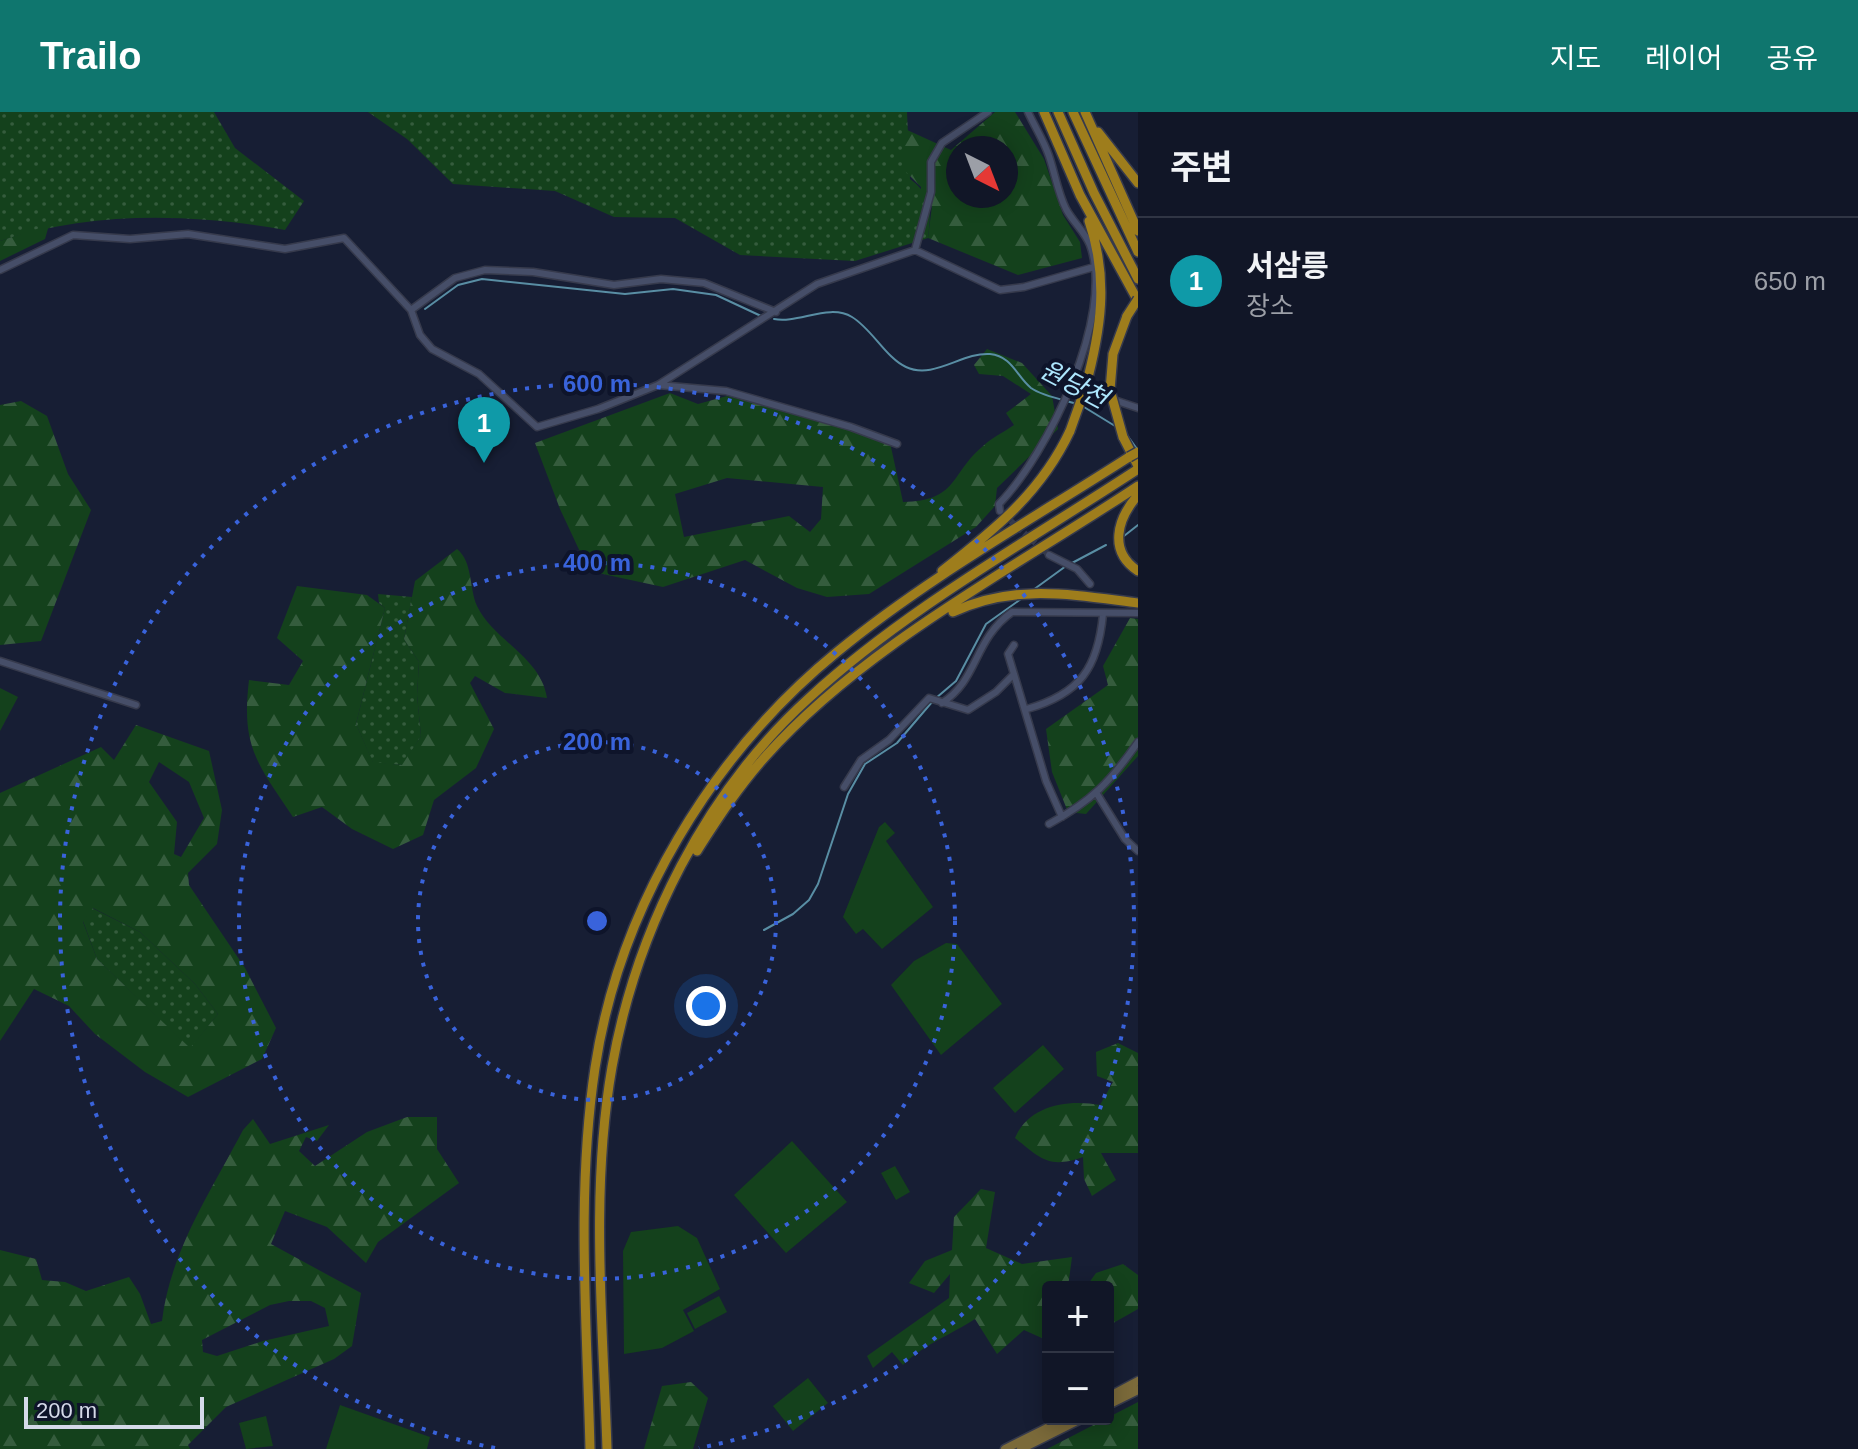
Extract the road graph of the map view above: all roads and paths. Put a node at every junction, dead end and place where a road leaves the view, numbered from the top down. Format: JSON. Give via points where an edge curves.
{"nodes":[{"id":1,"x":988,"y":112,"type":"edge"},
{"id":2,"x":1028,"y":112,"type":"edge"},
{"id":3,"x":1044,"y":112,"type":"edge"},
{"id":4,"x":1058,"y":112,"type":"edge"},
{"id":5,"x":1073,"y":112,"type":"edge"},
{"id":6,"x":1086,"y":112,"type":"edge"},
{"id":7,"x":1138,"y":183,"type":"edge"},
{"id":8,"x":1080,"y":195,"type":"junction"},
{"id":9,"x":1138,"y":231,"type":"edge"},
{"id":10,"x":915,"y":250,"type":"junction"},
{"id":11,"x":1138,"y":252,"type":"edge"},
{"id":12,"x":1094,"y":267,"type":"junction"},
{"id":13,"x":0,"y":270,"type":"edge"},
{"id":14,"x":1138,"y":279,"type":"edge"},
{"id":15,"x":1138,"y":300,"type":"edge"},
{"id":16,"x":411,"y":310,"type":"junction"},
{"id":17,"x":776,"y":312,"type":"junction"},
{"id":18,"x":658,"y":385,"type":"junction"},
{"id":19,"x":1068,"y":388,"type":"junction"},
{"id":20,"x":1138,"y":408,"type":"edge"},
{"id":21,"x":897,"y":444,"type":"dead end"},
{"id":22,"x":1133,"y":454,"type":"edge"},
{"id":23,"x":1138,"y":468,"type":"edge"},
{"id":24,"x":1138,"y":486,"type":"edge"},
{"id":25,"x":1138,"y":495,"type":"edge"},
{"id":26,"x":1000,"y":511,"type":"dead end"},
{"id":27,"x":1049,"y":555,"type":"tunnel mouth"},
{"id":28,"x":1138,"y":571,"type":"edge"},
{"id":29,"x":1090,"y":584,"type":"dead end"},
{"id":30,"x":1138,"y":603,"type":"edge"},
{"id":31,"x":1090,"y":605,"type":"dead end"},
{"id":32,"x":1089,"y":613,"type":"junction"},
{"id":33,"x":1138,"y":613,"type":"edge"},
{"id":34,"x":1103,"y":614,"type":"junction"},
{"id":35,"x":868,"y":630,"type":"junction"},
{"id":36,"x":1014,"y":645,"type":"dead end"},
{"id":37,"x":878,"y":657,"type":"junction"},
{"id":38,"x":0,"y":661,"type":"edge"},
{"id":39,"x":1014,"y":674,"type":"junction"},
{"id":40,"x":938,"y":700,"type":"junction"},
{"id":41,"x":136,"y":705,"type":"dead end"},
{"id":42,"x":1027,"y":709,"type":"junction"},
{"id":43,"x":1138,"y":742,"type":"edge"},
{"id":44,"x":844,"y":787,"type":"dead end"},
{"id":45,"x":1097,"y":794,"type":"junction"},
{"id":46,"x":1062,"y":817,"type":"junction"},
{"id":47,"x":1049,"y":824,"type":"dead end"},
{"id":48,"x":1138,"y":851,"type":"edge"},
{"id":49,"x":658,"y":915,"type":"junction"},
{"id":50,"x":1138,"y":1381,"type":"edge"},
{"id":51,"x":1138,"y":1390,"type":"edge"},
{"id":52,"x":1114,"y":1394,"type":"edge"},
{"id":53,"x":1114,"y":1402,"type":"edge"},
{"id":54,"x":1053,"y":1425,"type":"edge"},
{"id":55,"x":1069,"y":1425,"type":"edge"},
{"id":56,"x":590,"y":1449,"type":"edge"},
{"id":57,"x":607,"y":1449,"type":"edge"},
{"id":58,"x":1005,"y":1449,"type":"edge"},
{"id":59,"x":1021,"y":1449,"type":"edge"}],
"edges":[{"from":1,"to":10,"type":"street","via":[[942,143],[931,162],[931,192]]},
{"from":2,"to":12,"type":"street","via":[[1048,152],[1066,209],[1090,244]]},
{"from":3,"to":8,"type":"highway"},
{"from":4,"to":14,"type":"highway"},
{"from":5,"to":11,"type":"highway"},
{"from":6,"to":7,"type":"highway"},
{"from":6,"to":9,"type":"highway"},
{"from":8,"to":15,"type":"highway"},
{"from":8,"to":35,"type":"highway","bridge":true,"via":[[1099,254],[1102,313],[1070,431],[1046,474],[1010,518]]},
{"from":10,"to":12,"type":"street","via":[[1000,290]]},
{"from":10,"to":17,"type":"street","via":[[817,284]]},
{"from":12,"to":19,"type":"street","via":[[1096,302]]},
{"from":13,"to":16,"type":"street","via":[[73,235],[130,239],[188,234],[285,249],[344,238]]},
{"from":15,"to":23,"type":"highway","bridge":true,"via":[[1113,354],[1110,390]]},
{"from":16,"to":17,"type":"street","via":[[455,278],[485,270],[614,285],[661,279],[704,283]]},
{"from":16,"to":18,"type":"street","via":[[432,349],[479,374],[537,427]]},
{"from":17,"to":18,"type":"street"},
{"from":18,"to":21,"type":"street","via":[[726,391]]},
{"from":19,"to":20,"type":"street"},
{"from":19,"to":26,"type":"street","via":[[1030,465],[999,504]]},
{"from":22,"to":35,"type":"highway"},
{"from":23,"to":49,"type":"highway","via":[[949,591],[807,699],[727,791]]},
{"from":24,"to":37,"type":"highway"},
{"from":25,"to":28,"type":"highway","via":[[1117,534],[1121,552]]},
{"from":27,"to":29,"type":"street","via":[[1077,569]]},
{"from":30,"to":37,"type":"highway","via":[[1053,593],[1000,595],[946,616]]},
{"from":31,"to":32,"type":"street"},
{"from":32,"to":34,"type":"street"},
{"from":32,"to":40,"type":"street","via":[[1012,612],[988,635],[963,685]]},
{"from":33,"to":34,"type":"street"},
{"from":34,"to":42,"type":"street","via":[[1097,654],[1089,669],[1057,701]]},
{"from":35,"to":56,"type":"highway","via":[[785,699],[714,783],[642,908],[623,959],[591,1101],[585,1233]]},
{"from":36,"to":39,"type":"street","via":[[1008,654]]},
{"from":37,"to":49,"type":"highway","via":[[808,714],[753,770]]},
{"from":38,"to":41,"type":"street"},
{"from":39,"to":40,"type":"street","via":[[968,710]]},
{"from":39,"to":42,"type":"street"},
{"from":40,"to":44,"type":"street","via":[[920,705],[889,740],[861,760]]},
{"from":42,"to":46,"type":"street","via":[[1046,781]]},
{"from":43,"to":45,"type":"street"},
{"from":45,"to":46,"type":"street"},
{"from":45,"to":48,"type":"street"},
{"from":46,"to":47,"type":"street"},
{"from":49,"to":57,"type":"highway","via":[[619,1033],[604,1137]]},
{"from":50,"to":52,"type":"main road"},
{"from":51,"to":53,"type":"main road"},
{"from":54,"to":58,"type":"main road"},
{"from":55,"to":59,"type":"main road"}]}
